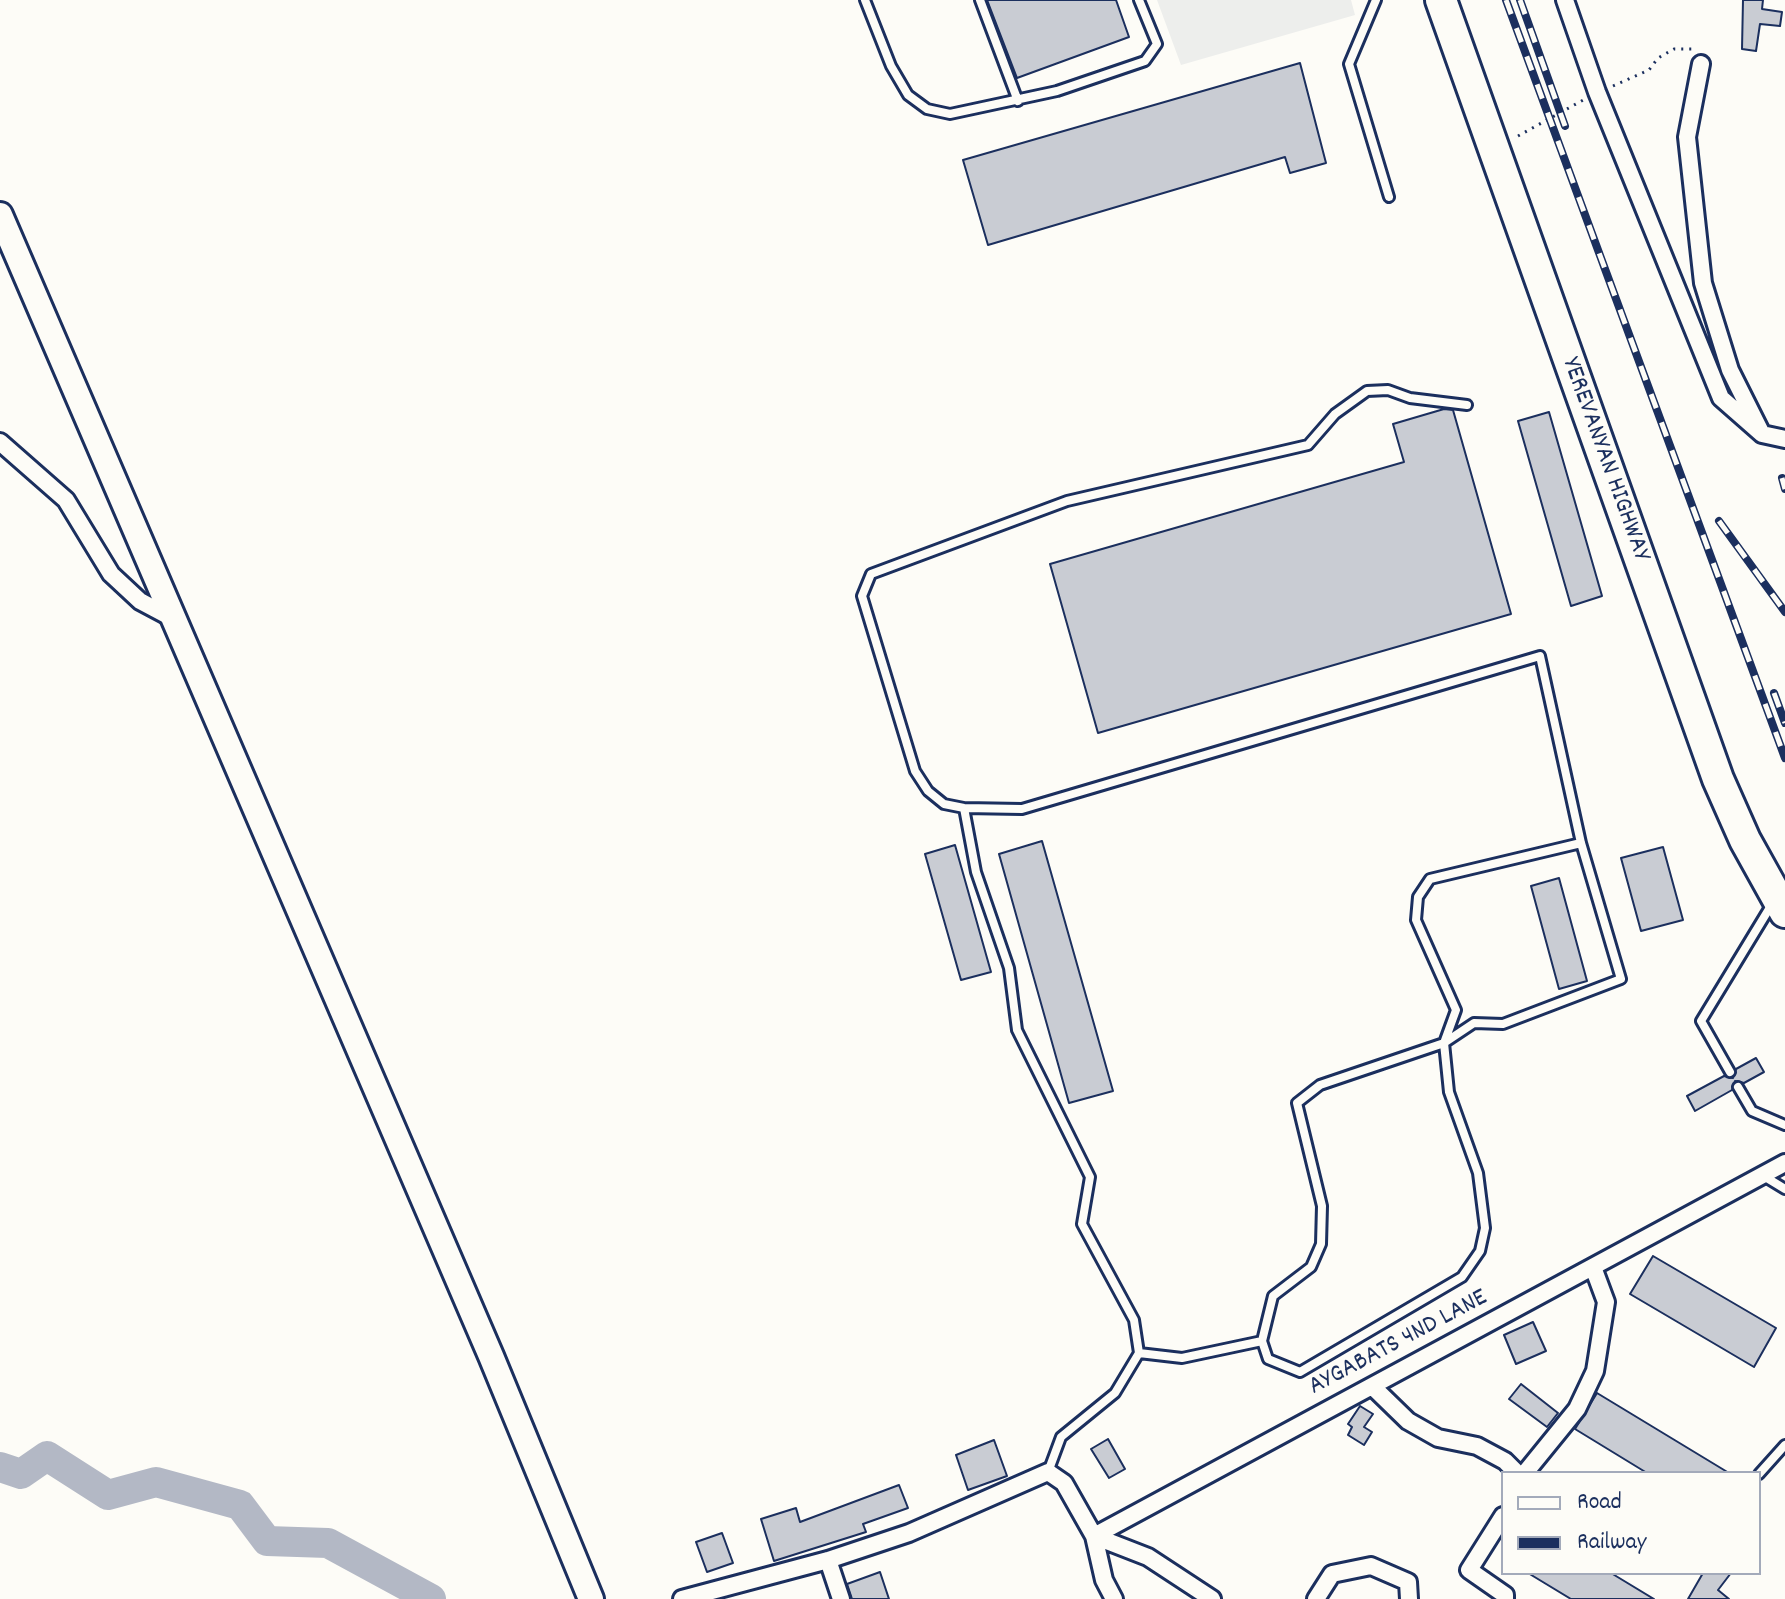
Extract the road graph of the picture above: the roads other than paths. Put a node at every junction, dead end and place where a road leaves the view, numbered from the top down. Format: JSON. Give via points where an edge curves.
{"nodes":[{"id":1,"x":865,"y":0,"type":"edge"},
{"id":2,"x":980,"y":0,"type":"edge"},
{"id":3,"x":1139,"y":0,"type":"edge"},
{"id":4,"x":1376,"y":0,"type":"edge"},
{"id":5,"x":1441,"y":0,"type":"edge"},
{"id":6,"x":1565,"y":0,"type":"edge"},
{"id":7,"x":1701,"y":64,"type":"road end"},
{"id":8,"x":1018,"y":101,"type":"junction"},
{"id":9,"x":1389,"y":197,"type":"dead end"},
{"id":10,"x":0,"y":215,"type":"edge"},
{"id":11,"x":1467,"y":405,"type":"dead end"},
{"id":12,"x":1762,"y":434,"type":"junction"},
{"id":13,"x":1785,"y":439,"type":"edge"},
{"id":14,"x":0,"y":442,"type":"edge"},
{"id":15,"x":172,"y":618,"type":"junction"},
{"id":16,"x":964,"y":808,"type":"junction"},
{"id":17,"x":1581,"y":843,"type":"junction"},
{"id":18,"x":1781,"y":904,"type":"edge"},
{"id":19,"x":1444,"y":1043,"type":"junction"},
{"id":20,"x":1730,"y":1072,"type":"dead end"},
{"id":21,"x":1738,"y":1087,"type":"dead end"},
{"id":22,"x":1785,"y":1125,"type":"edge"},
{"id":23,"x":1785,"y":1163,"type":"edge"},
{"id":24,"x":1762,"y":1175,"type":"junction"},
{"id":25,"x":1785,"y":1189,"type":"edge"},
{"id":26,"x":1593,"y":1267,"type":"junction"},
{"id":27,"x":1262,"y":1341,"type":"junction"},
{"id":28,"x":1139,"y":1353,"type":"junction"},
{"id":29,"x":1372,"y":1386,"type":"junction"},
{"id":30,"x":1785,"y":1445,"type":"edge"},
{"id":31,"x":1515,"y":1471,"type":"edge"},
{"id":32,"x":1527,"y":1471,"type":"edge"},
{"id":33,"x":1048,"y":1472,"type":"junction"},
{"id":34,"x":1761,"y":1472,"type":"edge"},
{"id":35,"x":1501,"y":1519,"type":"edge"},
{"id":36,"x":1094,"y":1536,"type":"junction"},
{"id":37,"x":828,"y":1560,"type":"junction"},
{"id":38,"x":591,"y":1599,"type":"edge"},
{"id":39,"x":682,"y":1599,"type":"edge"},
{"id":40,"x":841,"y":1599,"type":"edge"},
{"id":41,"x":1114,"y":1599,"type":"edge"},
{"id":42,"x":1212,"y":1599,"type":"edge"},
{"id":43,"x":1316,"y":1599,"type":"edge"},
{"id":44,"x":1409,"y":1599,"type":"edge"},
{"id":45,"x":1505,"y":1599,"type":"edge"}],
"edges":[{"from":1,"to":8,"type":"lane","via":[[891,66],[908,95],[927,109],[950,114]]},
{"from":2,"to":8,"type":"lane"},
{"from":3,"to":8,"type":"lane","via":[[1157,44],[1145,61]]},
{"from":4,"to":9,"type":"lane","via":[[1349,64]]},
{"from":5,"to":18,"type":"highway","name":"YEREVANYAN HIGHWAY","via":[[1718,779]]},
{"from":6,"to":12,"type":"street","via":[[1721,398]]},
{"from":7,"to":12,"type":"street","via":[[1687,137],[1703,283],[1730,370]]},
{"from":10,"to":15,"type":"street"},
{"from":11,"to":16,"type":"lane","via":[[1367,391],[1335,414],[1308,445],[1067,501],[871,574],[862,596],[915,771],[944,804]]},
{"from":12,"to":13,"type":"street"},
{"from":14,"to":15,"type":"street","via":[[66,500],[111,574],[140,601]]},
{"from":15,"to":38,"type":"street"},
{"from":16,"to":17,"type":"lane","via":[[1022,809],[1540,656]]},
{"from":16,"to":28,"type":"lane","via":[[976,872],[1009,968],[1017,1030],[1090,1177],[1082,1224],[1134,1320]]},
{"from":17,"to":19,"type":"lane","via":[[1621,979],[1503,1024],[1474,1023]]},
{"from":17,"to":19,"type":"lane","via":[[1430,879],[1418,897],[1416,920],[1456,1010]]},
{"from":18,"to":20,"type":"lane","via":[[1701,1021]]},
{"from":19,"to":27,"type":"lane","via":[[1320,1085],[1297,1103],[1322,1206],[1321,1244],[1311,1267],[1273,1296]]},
{"from":19,"to":27,"type":"lane","via":[[1449,1092],[1478,1173],[1485,1228],[1480,1251],[1462,1277],[1300,1372],[1268,1359]]},
{"from":21,"to":22,"type":"lane","via":[[1752,1111]]},
{"from":23,"to":24,"type":"street","name":"AYGABATS 4ND LANE"},
{"from":24,"to":25,"type":"lane"},
{"from":24,"to":26,"type":"street","name":"AYGABATS 4ND LANE"},
{"from":26,"to":29,"type":"street","name":"AYGABATS 4ND LANE"},
{"from":26,"to":32,"type":"street","via":[[1606,1302],[1595,1371],[1577,1409]]},
{"from":27,"to":28,"type":"lane","via":[[1182,1358]]},
{"from":28,"to":33,"type":"lane","via":[[1115,1393],[1061,1437]]},
{"from":29,"to":31,"type":"street","via":[[1408,1421],[1438,1438],[1477,1446]]},
{"from":29,"to":36,"type":"street","name":"AYGABATS 4ND LANE"},
{"from":30,"to":34,"type":"lane"},
{"from":33,"to":36,"type":"street","via":[[1064,1483]]},
{"from":33,"to":37,"type":"street","via":[[909,1533]]},
{"from":35,"to":45,"type":"street","via":[[1469,1570]]},
{"from":36,"to":41,"type":"street"},
{"from":36,"to":42,"type":"street","via":[[1148,1557]]},
{"from":37,"to":39,"type":"street"},
{"from":37,"to":40,"type":"street"},
{"from":43,"to":44,"type":"street","via":[[1332,1574],[1371,1566],[1408,1582]]}]}
